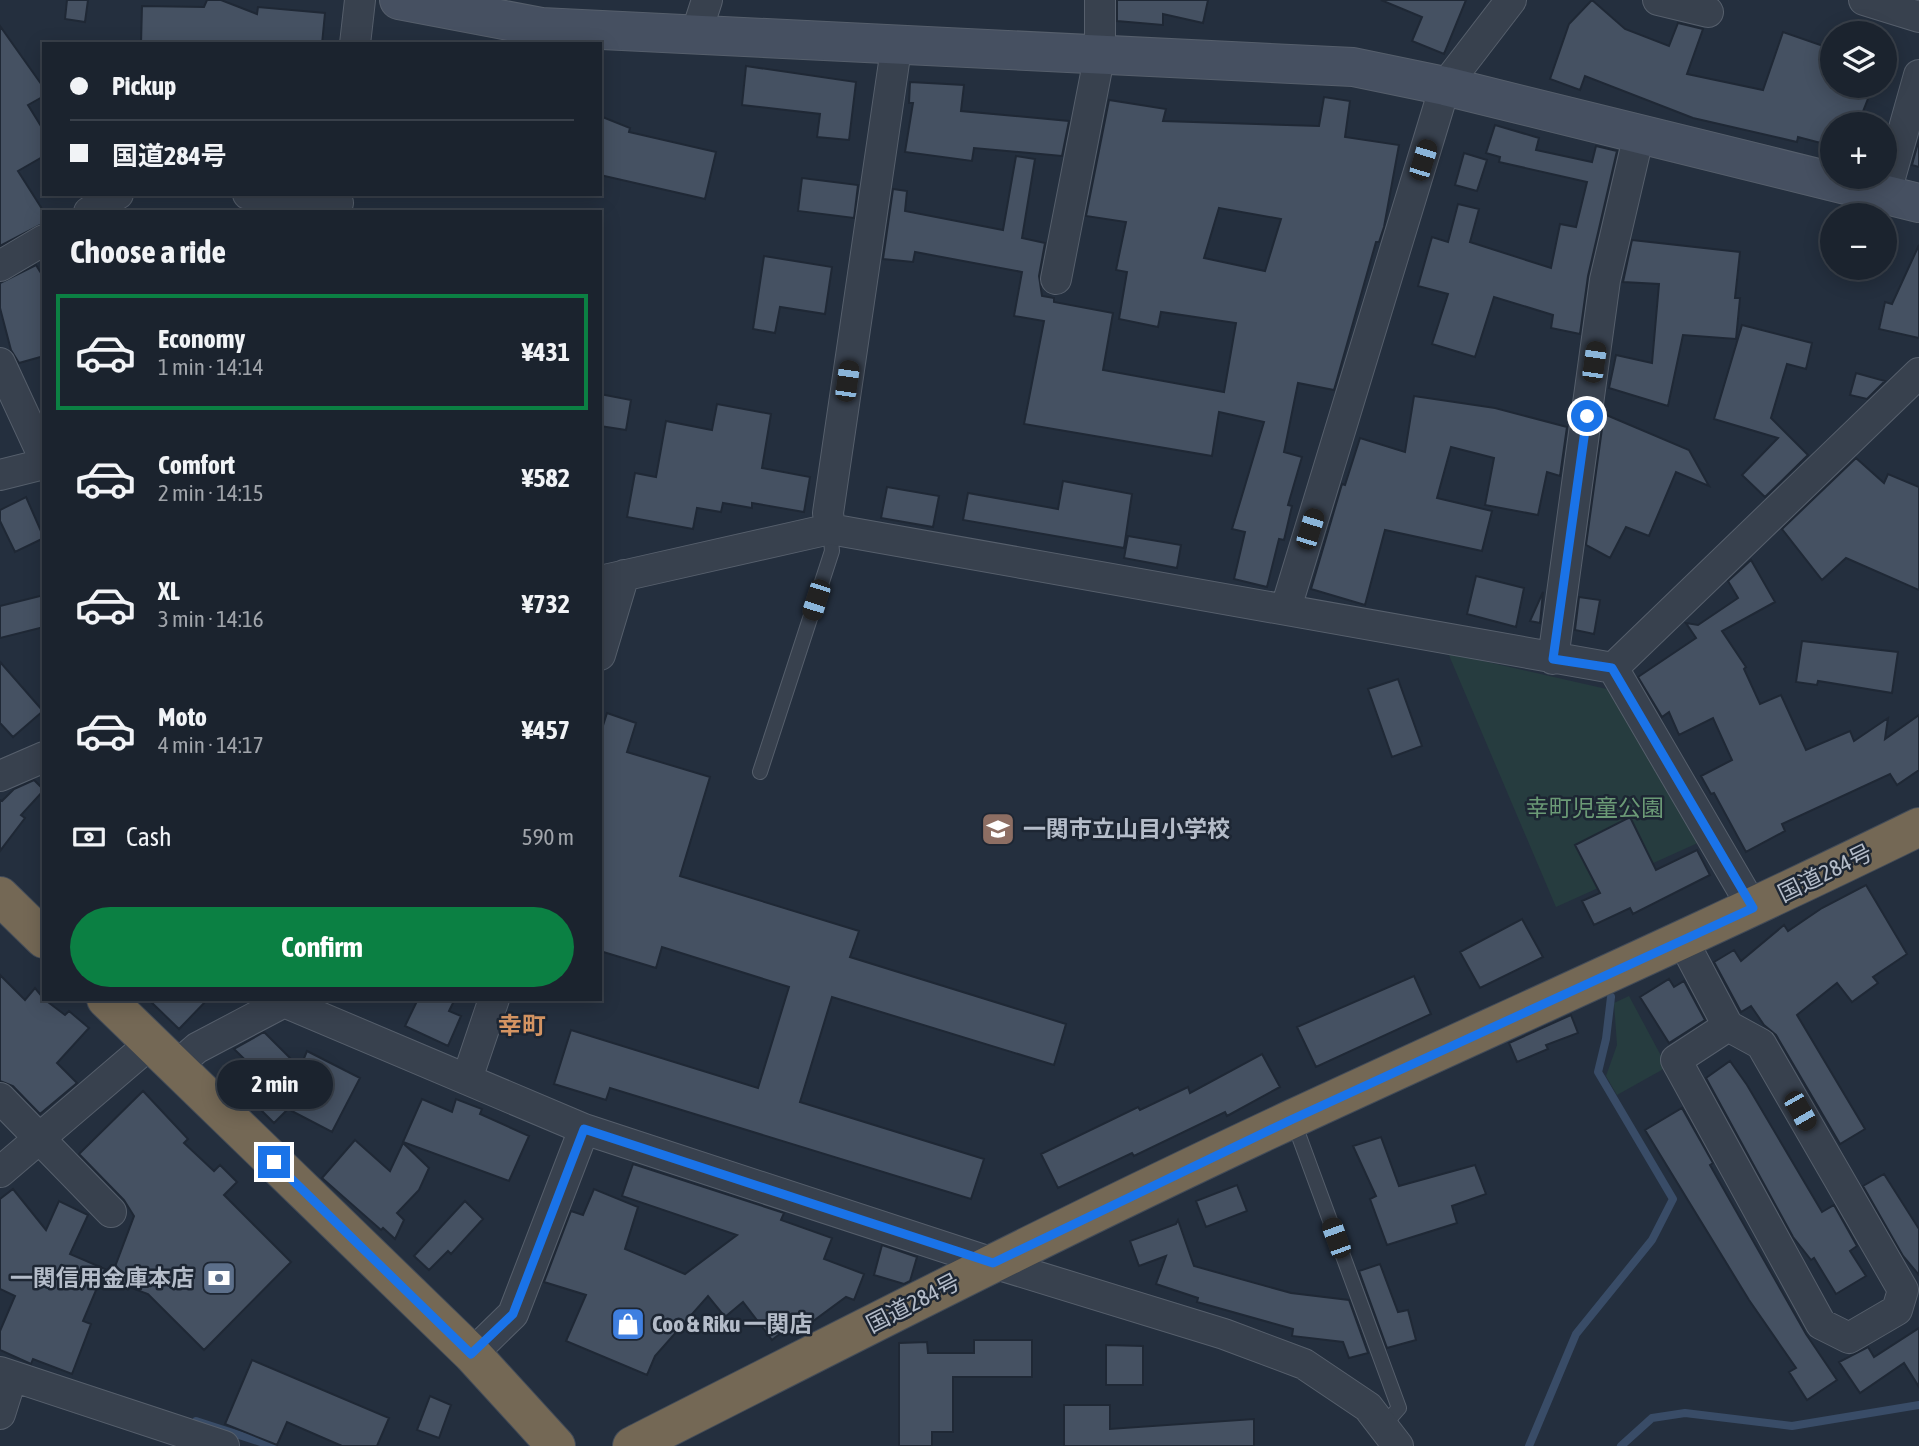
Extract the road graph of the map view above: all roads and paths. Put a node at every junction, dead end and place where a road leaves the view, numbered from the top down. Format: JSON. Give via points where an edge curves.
{"nodes":[{"id":1,"x":360,"y":0,"type":"edge"},
{"id":2,"x":399,"y":0,"type":"edge"},
{"id":3,"x":1100,"y":0,"type":"edge"},
{"id":4,"x":1511,"y":0,"type":"edge"},
{"id":5,"x":1658,"y":0,"type":"edge"},
{"id":6,"x":1864,"y":0,"type":"edge"},
{"id":7,"x":1708,"y":12,"type":"dead end"},
{"id":8,"x":701,"y":17,"type":"edge"},
{"id":9,"x":1919,"y":17,"type":"edge"},
{"id":10,"x":355,"y":42,"type":"edge"},
{"id":11,"x":897,"y":42,"type":"junction"},
{"id":12,"x":1100,"y":54,"type":"junction"},
{"id":13,"x":1919,"y":75,"type":"edge"},
{"id":14,"x":1445,"y":86,"type":"junction"},
{"id":15,"x":1639,"y":134,"type":"junction"},
{"id":16,"x":115,"y":196,"type":"edge"},
{"id":17,"x":268,"y":196,"type":"edge"},
{"id":18,"x":1903,"y":197,"type":"edge"},
{"id":19,"x":338,"y":203,"type":"edge"},
{"id":20,"x":92,"y":210,"type":"edge"},
{"id":21,"x":42,"y":241,"type":"edge"},
{"id":22,"x":0,"y":267,"type":"edge"},
{"id":23,"x":1056,"y":279,"type":"dead end"},
{"id":24,"x":0,"y":363,"type":"edge"},
{"id":25,"x":1919,"y":373,"type":"edge"},
{"id":26,"x":42,"y":454,"type":"edge"},
{"id":27,"x":42,"y":464,"type":"edge"},
{"id":28,"x":0,"y":475,"type":"edge"},
{"id":29,"x":830,"y":529,"type":"junction"},
{"id":30,"x":612,"y":578,"type":"edge"},
{"id":31,"x":1286,"y":608,"type":"junction"},
{"id":32,"x":602,"y":642,"type":"edge"},
{"id":33,"x":1553,"y":659,"type":"junction"},
{"id":34,"x":1612,"y":668,"type":"junction"},
{"id":35,"x":42,"y":758,"type":"edge"},
{"id":36,"x":760,"y":772,"type":"dead end"},
{"id":37,"x":0,"y":776,"type":"edge"},
{"id":38,"x":1919,"y":827,"type":"edge"},
{"id":39,"x":0,"y":896,"type":"edge"},
{"id":40,"x":1753,"y":908,"type":"junction"},
{"id":41,"x":42,"y":937,"type":"edge"},
{"id":42,"x":1683,"y":942,"type":"junction"},
{"id":43,"x":108,"y":1001,"type":"edge"},
{"id":44,"x":284,"y":1001,"type":"edge"},
{"id":45,"x":493,"y":1001,"type":"edge"},
{"id":46,"x":1728,"y":1026,"type":"junction"},
{"id":47,"x":163,"y":1055,"type":"junction"},
{"id":48,"x":467,"y":1079,"type":"junction"},
{"id":49,"x":0,"y":1098,"type":"edge"},
{"id":50,"x":1293,"y":1119,"type":"junction"},
{"id":51,"x":584,"y":1129,"type":"junction"},
{"id":52,"x":41,"y":1139,"type":"junction"},
{"id":53,"x":0,"y":1172,"type":"edge"},
{"id":54,"x":111,"y":1212,"type":"dead end"},
{"id":55,"x":993,"y":1263,"type":"junction"},
{"id":56,"x":471,"y":1354,"type":"junction"},
{"id":57,"x":6,"y":1374,"type":"edge"},
{"id":58,"x":0,"y":1414,"type":"edge"},
{"id":59,"x":1390,"y":1436,"type":"edge"},
{"id":60,"x":224,"y":1446,"type":"edge"},
{"id":61,"x":556,"y":1446,"type":"edge"},
{"id":62,"x":632,"y":1446,"type":"edge"}],
"edges":[{"from":1,"to":10,"type":"street"},
{"from":2,"to":8,"type":"street","via":[[541,27]]},
{"from":3,"to":12,"type":"street"},
{"from":4,"to":14,"type":"street"},
{"from":5,"to":7,"type":"street"},
{"from":6,"to":9,"type":"street"},
{"from":8,"to":11,"type":"street"},
{"from":11,"to":12,"type":"street"},
{"from":11,"to":29,"type":"street","via":[[828,513]]},
{"from":12,"to":14,"type":"street","via":[[1353,67]]},
{"from":12,"to":23,"type":"street"},
{"from":13,"to":18,"type":"street"},
{"from":14,"to":15,"type":"street"},
{"from":14,"to":31,"type":"street"},
{"from":15,"to":18,"type":"street"},
{"from":15,"to":33,"type":"street","via":[[1605,280]]},
{"from":16,"to":20,"type":"street"},
{"from":17,"to":19,"type":"street"},
{"from":21,"to":22,"type":"street"},
{"from":24,"to":26,"type":"street"},
{"from":25,"to":34,"type":"street"},
{"from":27,"to":28,"type":"street"},
{"from":29,"to":30,"type":"street"},
{"from":29,"to":31,"type":"street"},
{"from":29,"to":36,"type":"lane","via":[[832,551]]},
{"from":30,"to":32,"type":"street"},
{"from":31,"to":33,"type":"street"},
{"from":33,"to":34,"type":"street"},
{"from":34,"to":40,"type":"street"},
{"from":35,"to":37,"type":"street"},
{"from":38,"to":40,"type":"highway","name":"国道284号"},
{"from":39,"to":41,"type":"highway"},
{"from":40,"to":42,"type":"highway","name":"国道284号"},
{"from":42,"to":46,"type":"street"},
{"from":42,"to":50,"type":"highway","name":"国道284号"},
{"from":43,"to":47,"type":"highway"},
{"from":44,"to":47,"type":"street","via":[[197,1048]]},
{"from":44,"to":48,"type":"street"},
{"from":45,"to":48,"type":"street"},
{"from":46,"to":46,"type":"street","via":[[1761,1044],[1902,1290],[1897,1310],[1849,1338],[1821,1324],[1676,1060]]},
{"from":47,"to":52,"type":"street"},
{"from":47,"to":56,"type":"highway"},
{"from":48,"to":51,"type":"street"},
{"from":49,"to":52,"type":"street"},
{"from":50,"to":55,"type":"highway","name":"国道284号"},
{"from":50,"to":59,"type":"lane","via":[[1399,1409]]},
{"from":51,"to":55,"type":"street"},
{"from":51,"to":56,"type":"street","via":[[513,1314]]},
{"from":52,"to":53,"type":"street"},
{"from":52,"to":54,"type":"street"},
{"from":55,"to":59,"type":"street","via":[[1224,1334],[1304,1364],[1368,1407]]},
{"from":55,"to":62,"type":"highway","name":"国道284号"},
{"from":56,"to":61,"type":"highway"},
{"from":57,"to":58,"type":"street"},
{"from":57,"to":60,"type":"street"}]}
